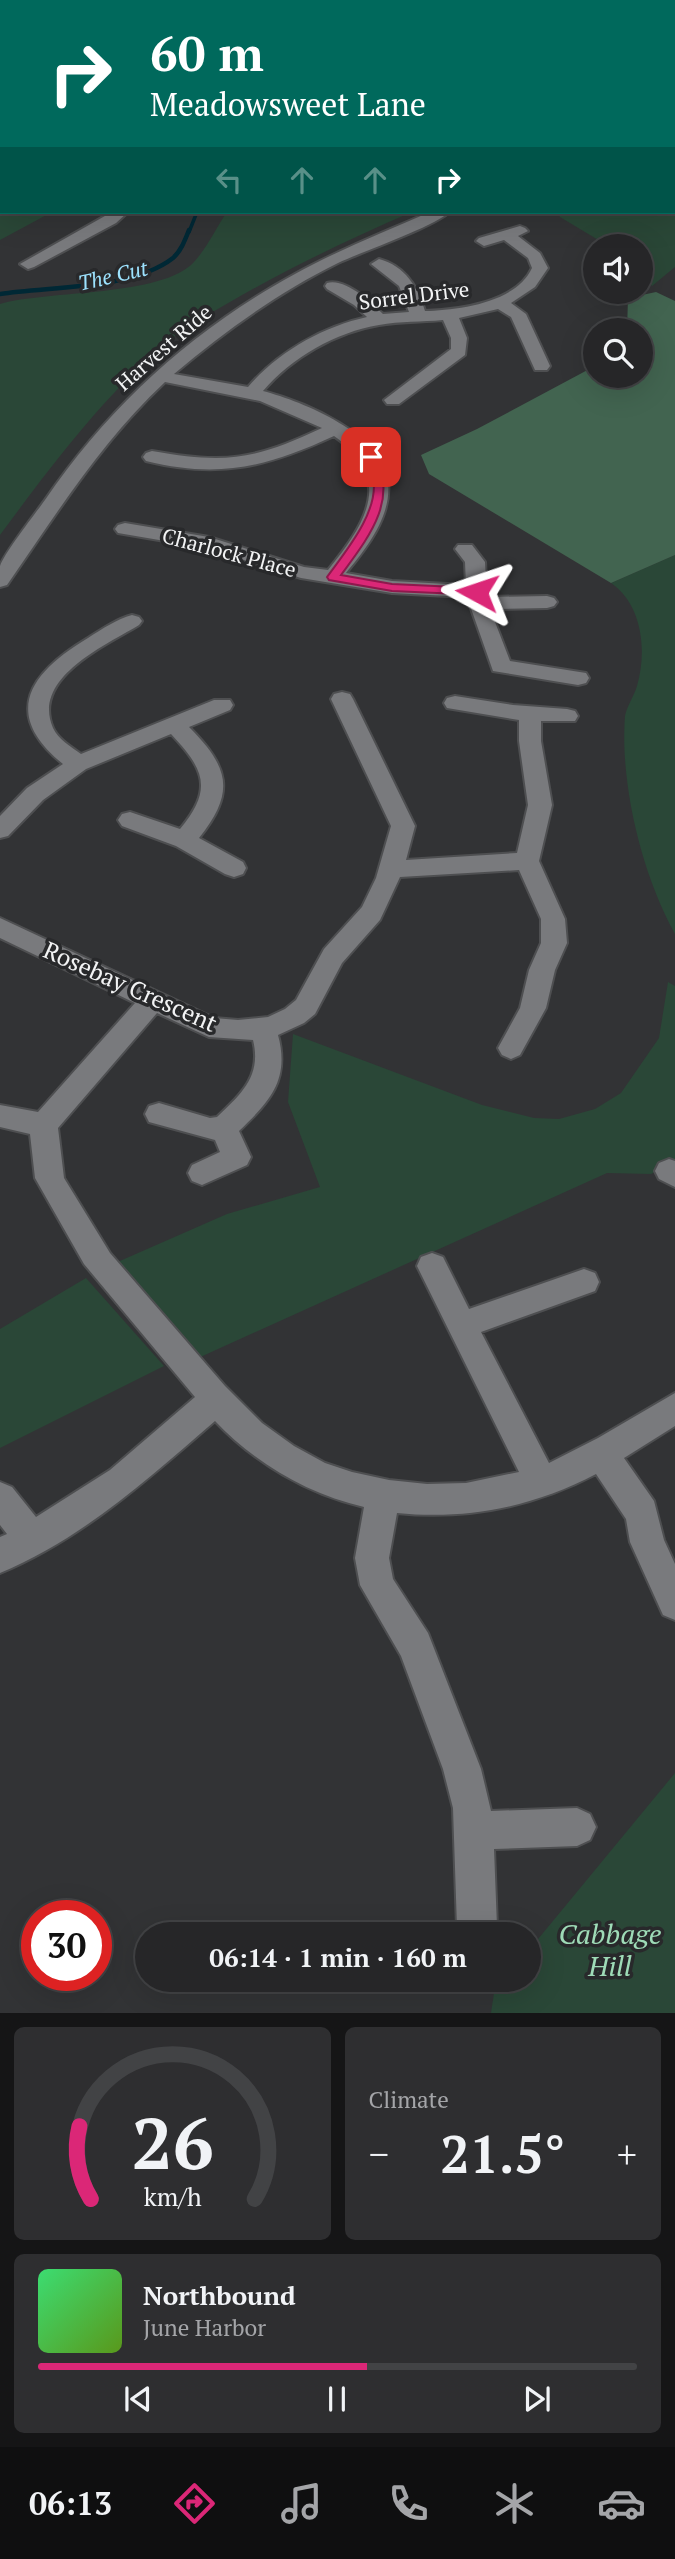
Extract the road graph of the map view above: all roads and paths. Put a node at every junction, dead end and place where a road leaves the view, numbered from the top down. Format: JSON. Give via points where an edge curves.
{"nodes":[{"id":1,"x":118,"y":214,"type":"edge"},
{"id":2,"x":438,"y":214,"type":"edge"},
{"id":3,"x":445,"y":214,"type":"edge"},
{"id":4,"x":420,"y":222,"type":"junction"},
{"id":5,"x":514,"y":233,"type":"joint"},
{"id":6,"x":484,"y":241,"type":"dead end"},
{"id":7,"x":28,"y":264,"type":"dead end"},
{"id":8,"x":379,"y":264,"type":"dead end"},
{"id":9,"x":333,"y":286,"type":"dead end"},
{"id":10,"x":500,"y":303,"type":"junction"},
{"id":11,"x":450,"y":316,"type":"junction"},
{"id":12,"x":418,"y":317,"type":"junction"},
{"id":13,"x":380,"y":320,"type":"junction"},
{"id":14,"x":541,"y":366,"type":"dead end"},
{"id":15,"x":162,"y":376,"type":"junction"},
{"id":16,"x":252,"y":393,"type":"junction"},
{"id":17,"x":393,"y":400,"type":"dead end"},
{"id":18,"x":334,"y":429,"type":"junction"},
{"id":19,"x":163,"y":441,"type":"dead end"},
{"id":20,"x":147,"y":464,"type":"joint"},
{"id":21,"x":125,"y":529,"type":"dead end"},
{"id":22,"x":465,"y":549,"type":"dead end"},
{"id":23,"x":333,"y":577,"type":"junction"},
{"id":24,"x":0,"y":581,"type":"edge"},
{"id":25,"x":477,"y":598,"type":"junction"},
{"id":26,"x":547,"y":602,"type":"dead end"},
{"id":27,"x":132,"y":621,"type":"dead end"},
{"id":28,"x":579,"y":678,"type":"dead end"},
{"id":29,"x":342,"y":699,"type":"dead end"},
{"id":30,"x":455,"y":704,"type":"dead end"},
{"id":31,"x":222,"y":705,"type":"dead end"},
{"id":32,"x":530,"y":714,"type":"junction"},
{"id":33,"x":567,"y":716,"type":"dead end"},
{"id":34,"x":176,"y":726,"type":"junction"},
{"id":35,"x":78,"y":764,"type":"junction"},
{"id":36,"x":130,"y":820,"type":"dead end"},
{"id":37,"x":0,"y":830,"type":"edge"},
{"id":38,"x":184,"y":840,"type":"junction"},
{"id":39,"x":527,"y":862,"type":"junction"},
{"id":40,"x":234,"y":868,"type":"dead end"},
{"id":41,"x":391,"y":869,"type":"junction"},
{"id":42,"x":0,"y":927,"type":"edge"},
{"id":43,"x":152,"y":1000,"type":"junction"},
{"id":44,"x":264,"y":1030,"type":"junction"},
{"id":45,"x":511,"y":1048,"type":"dead end"},
{"id":46,"x":159,"y":1114,"type":"dead end"},
{"id":47,"x":0,"y":1116,"type":"edge"},
{"id":48,"x":44,"y":1125,"type":"junction"},
{"id":49,"x":224,"y":1128,"type":"junction"},
{"id":50,"x":202,"y":1173,"type":"dead end"},
{"id":51,"x":432,"y":1266,"type":"dead end"},
{"id":52,"x":584,"y":1282,"type":"dead end"},
{"id":53,"x":463,"y":1325,"type":"junction"},
{"id":54,"x":181,"y":1356,"type":"joint"},
{"id":55,"x":215,"y":1400,"type":"junction"},
{"id":56,"x":675,"y":1408,"type":"edge"},
{"id":57,"x":603,"y":1454,"type":"junction"},
{"id":58,"x":541,"y":1482,"type":"junction"},
{"id":59,"x":383,"y":1497,"type":"junction"},
{"id":60,"x":0,"y":1498,"type":"edge"},
{"id":61,"x":32,"y":1539,"type":"junction"},
{"id":62,"x":0,"y":1556,"type":"edge"},
{"id":63,"x":675,"y":1603,"type":"edge"},
{"id":64,"x":578,"y":1827,"type":"dead end"},
{"id":65,"x":474,"y":1831,"type":"junction"},
{"id":66,"x":477,"y":1922,"type":"edge"}],
"edges":[{"from":1,"to":7,"type":"street"},
{"from":2,"to":4,"type":"street","name":"Harvest Ride"},
{"from":3,"to":4,"type":"street","name":"Harvest Ride"},
{"from":4,"to":15,"type":"street","name":"Harvest Ride","via":[[278,290],[231,320]]},
{"from":5,"to":6,"type":"street","name":"Sorrel Drive"},
{"from":5,"to":10,"type":"street","name":"Sorrel Drive","via":[[536,256],[540,268],[528,286]]},
{"from":8,"to":12,"type":"street","via":[[410,285]]},
{"from":9,"to":13,"type":"street"},
{"from":10,"to":11,"type":"street","name":"Sorrel Drive"},
{"from":10,"to":14,"type":"street","via":[[518,314]]},
{"from":11,"to":12,"type":"street","name":"Sorrel Drive"},
{"from":11,"to":17,"type":"street","via":[[459,351]]},
{"from":12,"to":13,"type":"street","name":"Sorrel Drive"},
{"from":13,"to":16,"type":"street","name":"Sorrel Drive","via":[[352,327],[295,354],[272,370]]},
{"from":15,"to":16,"type":"street"},
{"from":15,"to":24,"type":"street","name":"Harvest Ride","via":[[117,420],[79,467]]},
{"from":16,"to":18,"type":"street","via":[[292,406]]},
{"from":18,"to":20,"type":"street","via":[[273,456],[241,463]]},
{"from":18,"to":23,"type":"street","via":[[371,457],[380,481],[366,533]]},
{"from":19,"to":20,"type":"street"},
{"from":21,"to":23,"type":"street","name":"Charlock Place","via":[[209,543],[273,565]]},
{"from":22,"to":25,"type":"street","via":[[475,562]]},
{"from":23,"to":25,"type":"street","name":"Charlock Place"},
{"from":25,"to":26,"type":"street"},
{"from":25,"to":28,"type":"street","via":[[500,667]]},
{"from":27,"to":35,"type":"street","via":[[66,662],[42,689],[41,726]]},
{"from":29,"to":41,"type":"street","name":"Rosebay Crescent","via":[[403,826]]},
{"from":30,"to":32,"type":"street"},
{"from":31,"to":34,"type":"street"},
{"from":32,"to":33,"type":"street"},
{"from":32,"to":39,"type":"street","via":[[540,805]]},
{"from":34,"to":35,"type":"street"},
{"from":34,"to":38,"type":"street","via":[[202,751],[215,776],[201,821]]},
{"from":35,"to":37,"type":"street","via":[[35,794]]},
{"from":36,"to":38,"type":"street"},
{"from":38,"to":40,"type":"street"},
{"from":39,"to":41,"type":"street"},
{"from":39,"to":45,"type":"street","via":[[553,919],[554,943],[533,1008]]},
{"from":41,"to":44,"type":"street","name":"Rosebay Crescent","via":[[374,909],[335,954],[301,1012]]},
{"from":42,"to":43,"type":"street","name":"Rosebay Crescent"},
{"from":43,"to":44,"type":"street","name":"Rosebay Crescent","via":[[209,1027]]},
{"from":43,"to":48,"type":"street"},
{"from":44,"to":49,"type":"street","via":[[270,1051],[267,1081]]},
{"from":46,"to":49,"type":"street","via":[[210,1129]]},
{"from":47,"to":48,"type":"street"},
{"from":48,"to":54,"type":"street","via":[[48,1172],[86,1244]]},
{"from":49,"to":50,"type":"street","via":[[237,1157]]},
{"from":51,"to":53,"type":"street"},
{"from":52,"to":53,"type":"street"},
{"from":53,"to":58,"type":"street"},
{"from":54,"to":55,"type":"street"},
{"from":55,"to":59,"type":"street","via":[[290,1462],[346,1489]]},
{"from":55,"to":61,"type":"street","via":[[122,1481]]},
{"from":56,"to":57,"type":"street"},
{"from":57,"to":58,"type":"street"},
{"from":57,"to":63,"type":"street","via":[[642,1513],[646,1542]]},
{"from":58,"to":59,"type":"street","via":[[432,1501]]},
{"from":59,"to":65,"type":"street","via":[[372,1558],[377,1585],[415,1646],[462,1769]]},
{"from":60,"to":61,"type":"street"},
{"from":61,"to":62,"type":"street"},
{"from":64,"to":65,"type":"street"},
{"from":65,"to":66,"type":"street"}]}
